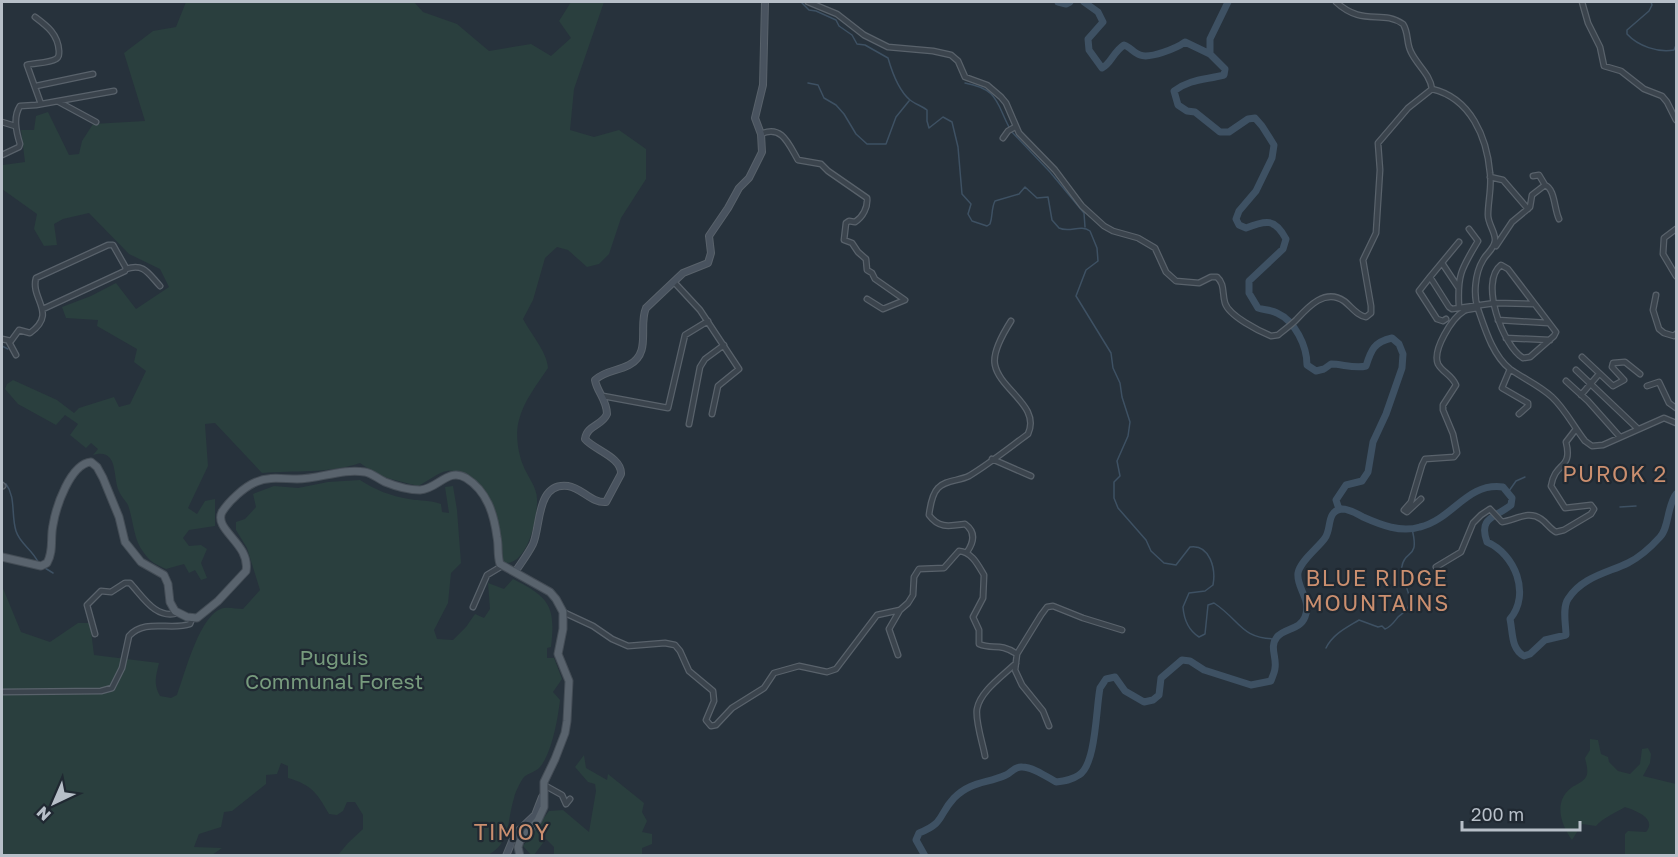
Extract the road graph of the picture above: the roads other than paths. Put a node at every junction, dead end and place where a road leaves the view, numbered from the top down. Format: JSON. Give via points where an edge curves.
{"nodes":[{"id":1,"x":765,"y":2,"type":"edge"},
{"id":2,"x":808,"y":2,"type":"edge"},
{"id":3,"x":1336,"y":2,"type":"edge"},
{"id":4,"x":1582,"y":2,"type":"edge"},
{"id":5,"x":35,"y":17,"type":"dead end"},
{"id":6,"x":93,"y":74,"type":"dead end"},
{"id":7,"x":36,"y":86,"type":"junction"},
{"id":8,"x":1432,"y":89,"type":"junction"},
{"id":9,"x":114,"y":91,"type":"dead end"},
{"id":10,"x":57,"y":101,"type":"junction"},
{"id":11,"x":41,"y":104,"type":"junction"},
{"id":12,"x":1677,"y":120,"type":"edge"},
{"id":13,"x":2,"y":122,"type":"edge"},
{"id":14,"x":96,"y":122,"type":"dead end"},
{"id":15,"x":15,"y":126,"type":"junction"},
{"id":16,"x":1012,"y":129,"type":"junction"},
{"id":17,"x":761,"y":134,"type":"junction"},
{"id":18,"x":1003,"y":138,"type":"dead end"},
{"id":19,"x":2,"y":154,"type":"edge"},
{"id":20,"x":1533,"y":176,"type":"dead end"},
{"id":21,"x":1490,"y":177,"type":"junction"},
{"id":22,"x":1545,"y":184,"type":"junction"},
{"id":23,"x":1528,"y":209,"type":"junction"},
{"id":24,"x":1559,"y":219,"type":"dead end"},
{"id":25,"x":1469,"y":229,"type":"dead end"},
{"id":26,"x":1677,"y":229,"type":"edge"},
{"id":27,"x":1459,"y":242,"type":"dead end"},
{"id":28,"x":1496,"y":246,"type":"dead end"},
{"id":29,"x":1442,"y":263,"type":"junction"},
{"id":30,"x":126,"y":269,"type":"junction"},
{"id":31,"x":1677,"y":276,"type":"edge"},
{"id":32,"x":1430,"y":277,"type":"junction"},
{"id":33,"x":674,"y":282,"type":"junction"},
{"id":34,"x":160,"y":286,"type":"dead end"},
{"id":35,"x":1458,"y":287,"type":"junction"},
{"id":36,"x":1656,"y":295,"type":"dead end"},
{"id":37,"x":867,"y":299,"type":"dead end"},
{"id":38,"x":1495,"y":303,"type":"junction"},
{"id":39,"x":1534,"y":304,"type":"junction"},
{"id":40,"x":1459,"y":307,"type":"junction"},
{"id":41,"x":1477,"y":307,"type":"junction"},
{"id":42,"x":43,"y":309,"type":"junction"},
{"id":43,"x":1446,"y":318,"type":"dead end"},
{"id":44,"x":1498,"y":320,"type":"junction"},
{"id":45,"x":708,"y":321,"type":"junction"},
{"id":46,"x":1011,"y":321,"type":"dead end"},
{"id":47,"x":1548,"y":323,"type":"junction"},
{"id":48,"x":1677,"y":334,"type":"edge"},
{"id":49,"x":1506,"y":338,"type":"junction"},
{"id":50,"x":2,"y":339,"type":"edge"},
{"id":51,"x":1550,"y":340,"type":"junction"},
{"id":52,"x":9,"y":342,"type":"junction"},
{"id":53,"x":724,"y":345,"type":"junction"},
{"id":54,"x":16,"y":355,"type":"dead end"},
{"id":55,"x":1582,"y":357,"type":"dead end"},
{"id":56,"x":1510,"y":369,"type":"junction"},
{"id":57,"x":1575,"y":370,"type":"dead end"},
{"id":58,"x":1599,"y":374,"type":"junction"},
{"id":59,"x":1640,"y":374,"type":"dead end"},
{"id":60,"x":1566,"y":381,"type":"dead end"},
{"id":61,"x":1590,"y":384,"type":"junction"},
{"id":62,"x":1647,"y":386,"type":"dead end"},
{"id":63,"x":1581,"y":395,"type":"junction"},
{"id":64,"x":603,"y":396,"type":"junction"},
{"id":65,"x":1677,"y":408,"type":"edge"},
{"id":66,"x":712,"y":414,"type":"dead end"},
{"id":67,"x":1520,"y":414,"type":"dead end"},
{"id":68,"x":1677,"y":423,"type":"edge"},
{"id":69,"x":689,"y":424,"type":"dead end"},
{"id":70,"x":1637,"y":428,"type":"junction"},
{"id":71,"x":1576,"y":429,"type":"junction"},
{"id":72,"x":1620,"y":436,"type":"junction"},
{"id":73,"x":992,"y":459,"type":"junction"},
{"id":74,"x":1031,"y":476,"type":"dead end"},
{"id":75,"x":1421,"y":499,"type":"dead end"},
{"id":76,"x":967,"y":552,"type":"junction"},
{"id":77,"x":2,"y":557,"type":"edge"},
{"id":78,"x":502,"y":566,"type":"junction"},
{"id":79,"x":1436,"y":567,"type":"dead end"},
{"id":80,"x":515,"y":572,"type":"junction"},
{"id":81,"x":473,"y":607,"type":"dead end"},
{"id":82,"x":900,"y":610,"type":"junction"},
{"id":83,"x":563,"y":612,"type":"junction"},
{"id":84,"x":178,"y":613,"type":"junction"},
{"id":85,"x":192,"y":619,"type":"junction"},
{"id":86,"x":1122,"y":630,"type":"dead end"},
{"id":87,"x":95,"y":634,"type":"dead end"},
{"id":88,"x":1017,"y":654,"type":"junction"},
{"id":89,"x":897,"y":655,"type":"dead end"},
{"id":90,"x":1016,"y":663,"type":"junction"},
{"id":91,"x":2,"y":692,"type":"edge"},
{"id":92,"x":1049,"y":726,"type":"dead end"},
{"id":93,"x":985,"y":756,"type":"dead end"},
{"id":94,"x":544,"y":788,"type":"junction"},
{"id":95,"x":570,"y":799,"type":"dead end"},
{"id":96,"x":506,"y":855,"type":"edge"},
{"id":97,"x":520,"y":855,"type":"edge"}],
"edges":[{"from":1,"to":17,"type":"main road","via":[[763,85],[755,118]]},
{"from":2,"to":16,"type":"street","via":[[837,14],[864,35],[888,46],[951,55],[965,77],[987,85],[1004,100]]},
{"from":3,"to":8,"type":"street","via":[[1360,16],[1399,21]]},
{"from":4,"to":12,"type":"street","via":[[1604,66],[1621,70],[1644,89],[1662,96]]},
{"from":5,"to":7,"type":"street","via":[[51,29],[59,51],[55,60],[27,65]]},
{"from":6,"to":7,"type":"street"},
{"from":7,"to":11,"type":"street"},
{"from":8,"to":16,"type":"street","via":[[1404,112],[1378,143],[1376,233],[1363,260],[1371,313],[1362,316],[1338,297],[1329,297],[1318,300],[1276,336],[1233,314],[1225,304],[1223,285],[1217,276],[1195,284],[1181,283],[1172,278],[1155,248],[1108,229]]},
{"from":8,"to":21,"type":"street","via":[[1452,97],[1475,120],[1483,135]]},
{"from":9,"to":10,"type":"street"},
{"from":10,"to":11,"type":"street"},
{"from":10,"to":14,"type":"street"},
{"from":11,"to":15,"type":"street","via":[[19,106]]},
{"from":13,"to":15,"type":"street"},
{"from":15,"to":19,"type":"street","via":[[19,147]]},
{"from":16,"to":18,"type":"street"},
{"from":17,"to":33,"type":"main road","via":[[762,152],[756,166],[709,236],[709,261],[683,273]]},
{"from":17,"to":37,"type":"street","via":[[772,131],[784,136],[798,159],[821,164],[867,198],[861,217],[846,223],[844,240],[866,259],[867,270],[875,279],[905,300],[883,309]]},
{"from":20,"to":22,"type":"street","via":[[1539,175]]},
{"from":21,"to":23,"type":"street","via":[[1503,180]]},
{"from":21,"to":41,"type":"street","via":[[1488,217],[1495,238],[1479,267]]},
{"from":22,"to":23,"type":"street","via":[[1531,197]]},
{"from":22,"to":24,"type":"street","via":[[1551,190]]},
{"from":23,"to":28,"type":"street","via":[[1512,222]]},
{"from":25,"to":35,"type":"street","via":[[1478,241],[1462,268]]},
{"from":26,"to":31,"type":"street","via":[[1664,238],[1663,252]]},
{"from":27,"to":29,"type":"street"},
{"from":29,"to":32,"type":"street"},
{"from":29,"to":35,"type":"street"},
{"from":30,"to":34,"type":"street","via":[[141,267]]},
{"from":30,"to":42,"type":"street"},
{"from":30,"to":42,"type":"street","via":[[110,244],[47,271],[36,278],[34,285]]},
{"from":32,"to":40,"type":"street","via":[[1449,307]]},
{"from":32,"to":43,"type":"street","via":[[1419,291],[1437,319]]},
{"from":33,"to":45,"type":"street"},
{"from":33,"to":64,"type":"main road","via":[[645,310],[643,342],[636,360],[594,380]]},
{"from":35,"to":40,"type":"street"},
{"from":36,"to":48,"type":"street","via":[[1653,310],[1659,329]]},
{"from":38,"to":39,"type":"street"},
{"from":38,"to":39,"type":"street","via":[[1493,280],[1501,265]]},
{"from":38,"to":41,"type":"street"},
{"from":38,"to":44,"type":"street"},
{"from":39,"to":47,"type":"street"},
{"from":40,"to":41,"type":"street"},
{"from":41,"to":56,"type":"street","via":[[1492,344]]},
{"from":41,"to":75,"type":"street","via":[[1462,313],[1445,331],[1437,352],[1439,366],[1456,384],[1443,411],[1454,434],[1457,453],[1454,457],[1423,462],[1412,500],[1404,511],[1410,511]]},
{"from":42,"to":52,"type":"street","via":[[37,327],[30,333],[19,330]]},
{"from":44,"to":47,"type":"street"},
{"from":44,"to":49,"type":"street"},
{"from":45,"to":53,"type":"street"},
{"from":45,"to":64,"type":"street","via":[[685,335],[668,408]]},
{"from":46,"to":73,"type":"street","via":[[994,363],[1028,412],[1030,429]]},
{"from":47,"to":51,"type":"street","via":[[1556,332]]},
{"from":49,"to":51,"type":"street"},
{"from":49,"to":51,"type":"street","via":[[1519,356],[1527,358]]},
{"from":50,"to":52,"type":"street"},
{"from":52,"to":54,"type":"street"},
{"from":53,"to":66,"type":"street","via":[[739,369],[718,386]]},
{"from":53,"to":69,"type":"street","via":[[700,367]]},
{"from":55,"to":58,"type":"street"},
{"from":56,"to":67,"type":"street","via":[[1502,388],[1528,403]]},
{"from":56,"to":71,"type":"street","via":[[1552,397]]},
{"from":57,"to":61,"type":"street"},
{"from":58,"to":59,"type":"street","via":[[1615,386],[1624,380],[1612,365],[1625,362]]},
{"from":58,"to":61,"type":"street"},
{"from":60,"to":63,"type":"street"},
{"from":61,"to":63,"type":"street"},
{"from":61,"to":70,"type":"street"},
{"from":62,"to":65,"type":"street","via":[[1659,382],[1669,403]]},
{"from":63,"to":72,"type":"street"},
{"from":64,"to":80,"type":"main road","via":[[608,414],[589,429],[585,439],[621,467],[612,494],[607,502],[601,503],[570,486],[554,489],[542,504],[534,542]]},
{"from":68,"to":70,"type":"street","via":[[1664,418]]},
{"from":70,"to":72,"type":"street"},
{"from":71,"to":72,"type":"street","via":[[1592,446]]},
{"from":71,"to":79,"type":"street","via":[[1566,442],[1568,459],[1554,474],[1551,486],[1565,508],[1591,505],[1591,514],[1559,532],[1534,516],[1506,522],[1490,509],[1470,528],[1461,552]]},
{"from":73,"to":74,"type":"street"},
{"from":73,"to":76,"type":"street","via":[[965,478],[936,489],[929,513],[944,527],[968,526],[973,538]]},
{"from":76,"to":82,"type":"street","via":[[957,553],[944,568],[919,569],[911,598]]},
{"from":76,"to":88,"type":"street","via":[[985,578],[981,605],[973,617],[980,630],[979,644],[1004,646]]},
{"from":77,"to":84,"type":"main road","via":[[41,566],[47,563],[52,525],[62,497],[73,475],[91,462],[103,478],[125,542],[141,562],[164,575],[170,602]]},
{"from":78,"to":80,"type":"main road"},
{"from":78,"to":81,"type":"street","via":[[487,575]]},
{"from":78,"to":85,"type":"main road","via":[[488,501],[462,476],[448,476],[422,490],[396,486],[363,472],[268,479],[239,494],[220,518],[246,557],[246,571],[218,601]]},
{"from":80,"to":83,"type":"main road","via":[[550,592]]},
{"from":82,"to":83,"type":"street","via":[[877,615],[836,669],[827,672],[799,666],[774,673],[761,691],[711,726],[706,720],[714,701],[713,691],[689,671],[675,645],[628,646]]},
{"from":82,"to":89,"type":"street","via":[[889,629]]},
{"from":83,"to":94,"type":"main road","via":[[558,654],[569,681],[567,721]]},
{"from":84,"to":85,"type":"main road"},
{"from":84,"to":87,"type":"street","via":[[158,612],[130,583],[125,583],[111,592],[101,591],[87,605]]},
{"from":85,"to":91,"type":"street","via":[[185,626],[152,625],[133,632],[112,687],[101,692]]},
{"from":86,"to":88,"type":"street","via":[[1050,606]]},
{"from":88,"to":90,"type":"street"},
{"from":90,"to":92,"type":"street","via":[[1017,677]]},
{"from":90,"to":93,"type":"street","via":[[988,690],[977,707]]},
{"from":94,"to":95,"type":"street","via":[[562,795],[566,804]]},
{"from":94,"to":96,"type":"main road","via":[[538,811],[515,834]]},
{"from":94,"to":97,"type":"main road","via":[[544,807],[519,841]]}]}
